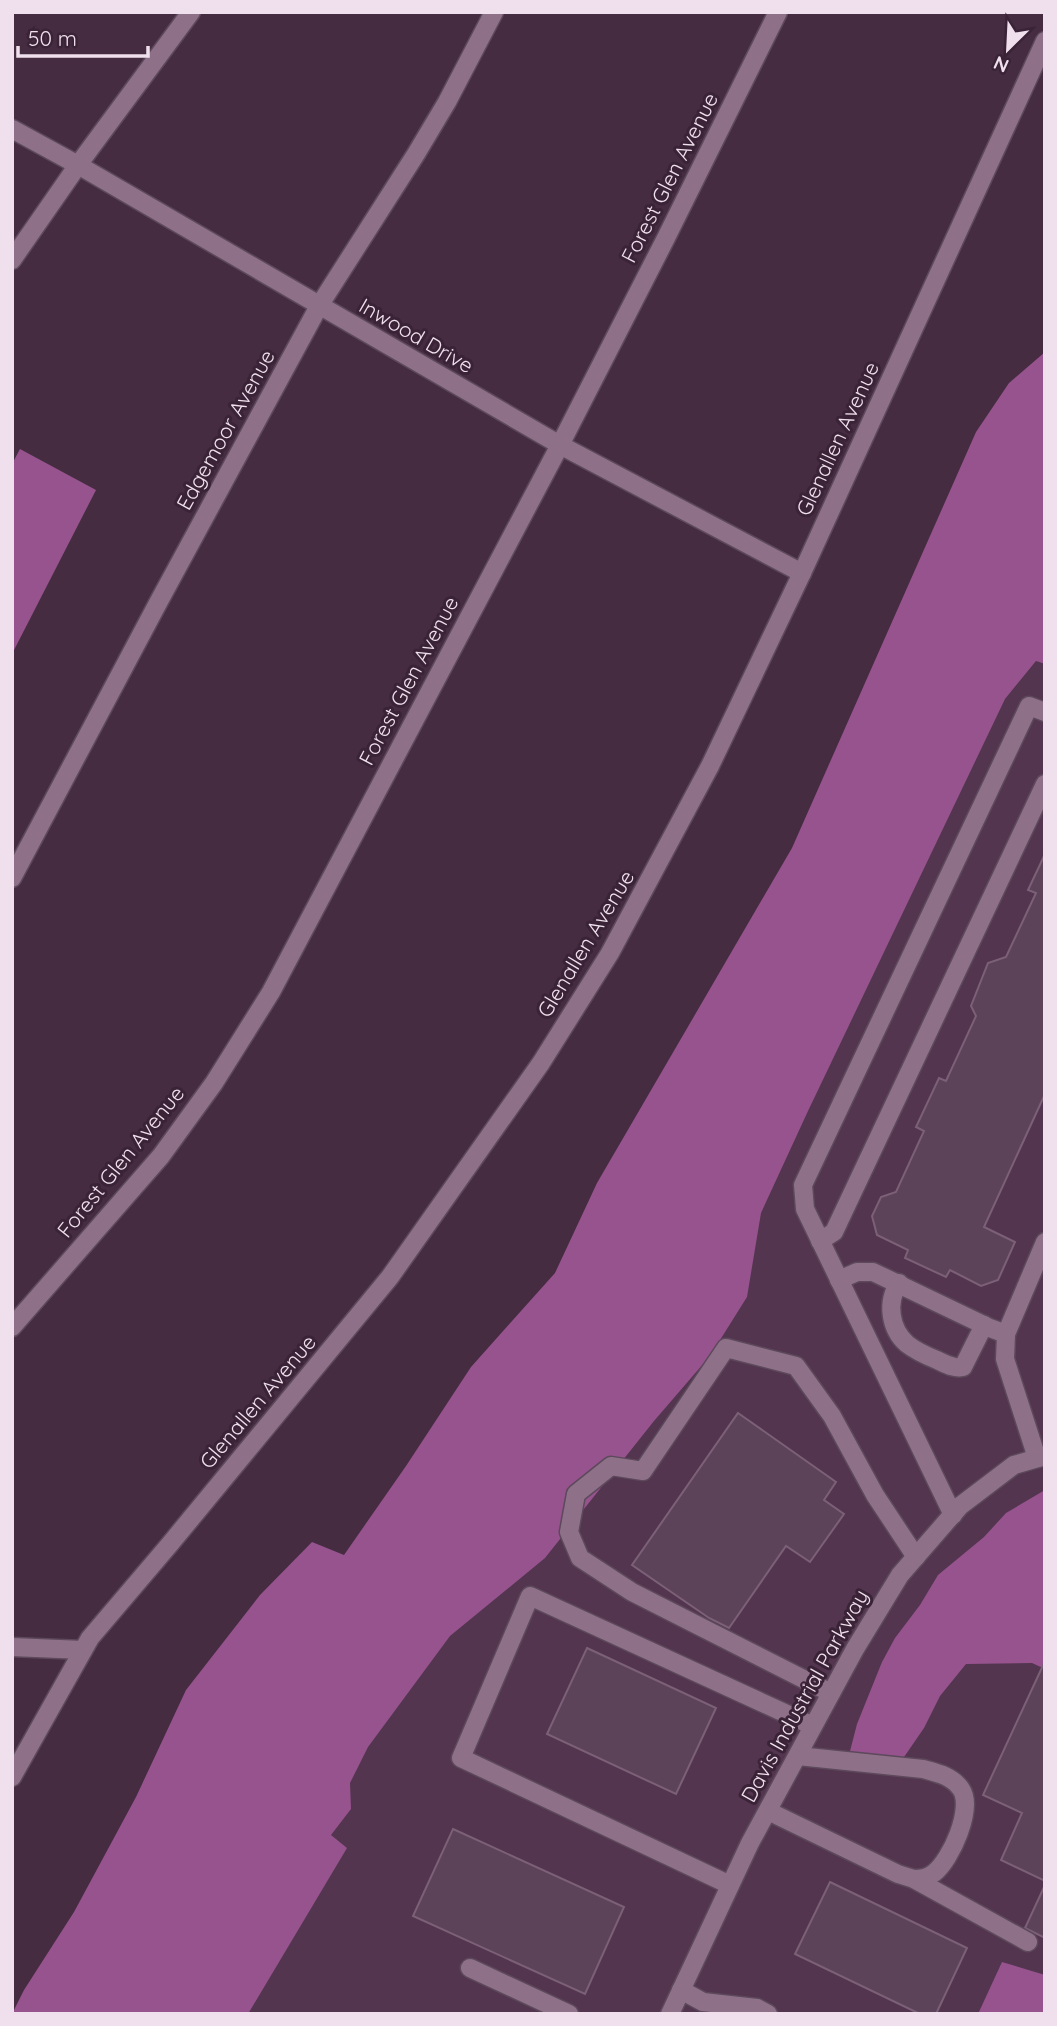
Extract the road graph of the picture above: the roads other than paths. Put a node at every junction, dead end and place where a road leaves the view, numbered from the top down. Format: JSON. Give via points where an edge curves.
{"nodes":[{"id":1,"x":191,"y":12,"type":"edge"},
{"id":2,"x":494,"y":12,"type":"edge"},
{"id":3,"x":778,"y":12,"type":"edge"},
{"id":4,"x":1045,"y":41,"type":"edge"},
{"id":5,"x":12,"y":129,"type":"edge"},
{"id":6,"x":78,"y":165,"type":"junction"},
{"id":7,"x":12,"y":260,"type":"edge"},
{"id":8,"x":319,"y":306,"type":"junction"},
{"id":9,"x":560,"y":445,"type":"junction"},
{"id":10,"x":802,"y":573,"type":"junction"},
{"id":11,"x":1045,"y":712,"type":"edge"},
{"id":12,"x":1045,"y":784,"type":"edge"},
{"id":13,"x":12,"y":878,"type":"edge"},
{"id":14,"x":820,"y":1241,"type":"junction"},
{"id":15,"x":1045,"y":1242,"type":"edge"},
{"id":16,"x":839,"y":1280,"type":"junction"},
{"id":17,"x":898,"y":1283,"type":"junction"},
{"id":18,"x":984,"y":1325,"type":"junction"},
{"id":19,"x":12,"y":1327,"type":"edge"},
{"id":20,"x":1006,"y":1334,"type":"junction"},
{"id":21,"x":1041,"y":1457,"type":"edge"},
{"id":22,"x":953,"y":1515,"type":"junction"},
{"id":23,"x":916,"y":1557,"type":"junction"},
{"id":24,"x":12,"y":1647,"type":"edge"},
{"id":25,"x":83,"y":1650,"type":"junction"},
{"id":26,"x":831,"y":1693,"type":"junction"},
{"id":27,"x":813,"y":1726,"type":"junction"},
{"id":28,"x":798,"y":1756,"type":"junction"},
{"id":29,"x":12,"y":1777,"type":"edge"},
{"id":30,"x":768,"y":1811,"type":"junction"},
{"id":31,"x":914,"y":1879,"type":"junction"},
{"id":32,"x":730,"y":1885,"type":"junction"},
{"id":33,"x":1028,"y":1942,"type":"dead end"},
{"id":34,"x":470,"y":1968,"type":"dead end"},
{"id":35,"x":681,"y":1990,"type":"junction"},
{"id":36,"x":569,"y":2014,"type":"edge"},
{"id":37,"x":670,"y":2014,"type":"edge"},
{"id":38,"x":768,"y":2014,"type":"edge"}],
"edges":[{"from":1,"to":6,"type":"street"},
{"from":2,"to":8,"type":"street","name":"Edgemoor Avenue","via":[[422,144]]},
{"from":3,"to":9,"type":"street","name":"Forest Glen Avenue"},
{"from":4,"to":10,"type":"street","name":"Glenallen Avenue"},
{"from":5,"to":6,"type":"street","name":"Inwood Drive"},
{"from":6,"to":7,"type":"street"},
{"from":6,"to":8,"type":"street","name":"Inwood Drive"},
{"from":8,"to":9,"type":"street","name":"Inwood Drive"},
{"from":8,"to":13,"type":"street","name":"Edgemoor Avenue"},
{"from":9,"to":10,"type":"street","name":"Inwood Drive"},
{"from":9,"to":19,"type":"street","name":"Forest Glen Avenue","via":[[271,992],[161,1156]]},
{"from":10,"to":25,"type":"street","name":"Glenallen Avenue","via":[[654,873],[541,1063],[390,1277]]},
{"from":11,"to":14,"type":"street","via":[[1029,705],[803,1185],[805,1209]]},
{"from":12,"to":14,"type":"street","via":[[834,1232]]},
{"from":14,"to":16,"type":"street"},
{"from":15,"to":20,"type":"street"},
{"from":16,"to":17,"type":"street","via":[[857,1272],[873,1272]]},
{"from":16,"to":22,"type":"street"},
{"from":17,"to":18,"type":"street"},
{"from":17,"to":18,"type":"street","via":[[891,1297],[893,1322],[906,1343],[926,1355],[963,1367]]},
{"from":18,"to":20,"type":"street"},
{"from":20,"to":21,"type":"street","via":[[1005,1359]]},
{"from":21,"to":22,"type":"street","name":"Davis Industrial Parkway","via":[[1014,1465]]},
{"from":22,"to":23,"type":"street","name":"Davis Industrial Parkway"},
{"from":23,"to":26,"type":"street","name":"Davis Industrial Parkway","via":[[900,1574]]},
{"from":23,"to":26,"type":"street","via":[[832,1416],[796,1366],[726,1348],[643,1471],[611,1466],[576,1494],[569,1532],[580,1558],[632,1592]]},
{"from":24,"to":25,"type":"street"},
{"from":25,"to":29,"type":"street","name":"Glenallen Avenue"},
{"from":26,"to":27,"type":"street","name":"Davis Industrial Parkway"},
{"from":27,"to":28,"type":"street","name":"Davis Industrial Parkway"},
{"from":27,"to":32,"type":"street","via":[[530,1595],[461,1758]]},
{"from":28,"to":30,"type":"street","name":"Davis Industrial Parkway"},
{"from":28,"to":31,"type":"street","via":[[923,1769],[942,1774],[961,1790],[965,1810],[948,1859],[925,1878]]},
{"from":30,"to":31,"type":"street"},
{"from":30,"to":32,"type":"street","name":"Davis Industrial Parkway"},
{"from":31,"to":33,"type":"street"},
{"from":32,"to":35,"type":"street","name":"Davis Industrial Parkway"},
{"from":34,"to":36,"type":"street"},
{"from":35,"to":37,"type":"street","name":"Davis Industrial Parkway"},
{"from":35,"to":38,"type":"street","via":[[703,2002],[757,2008]]}]}
